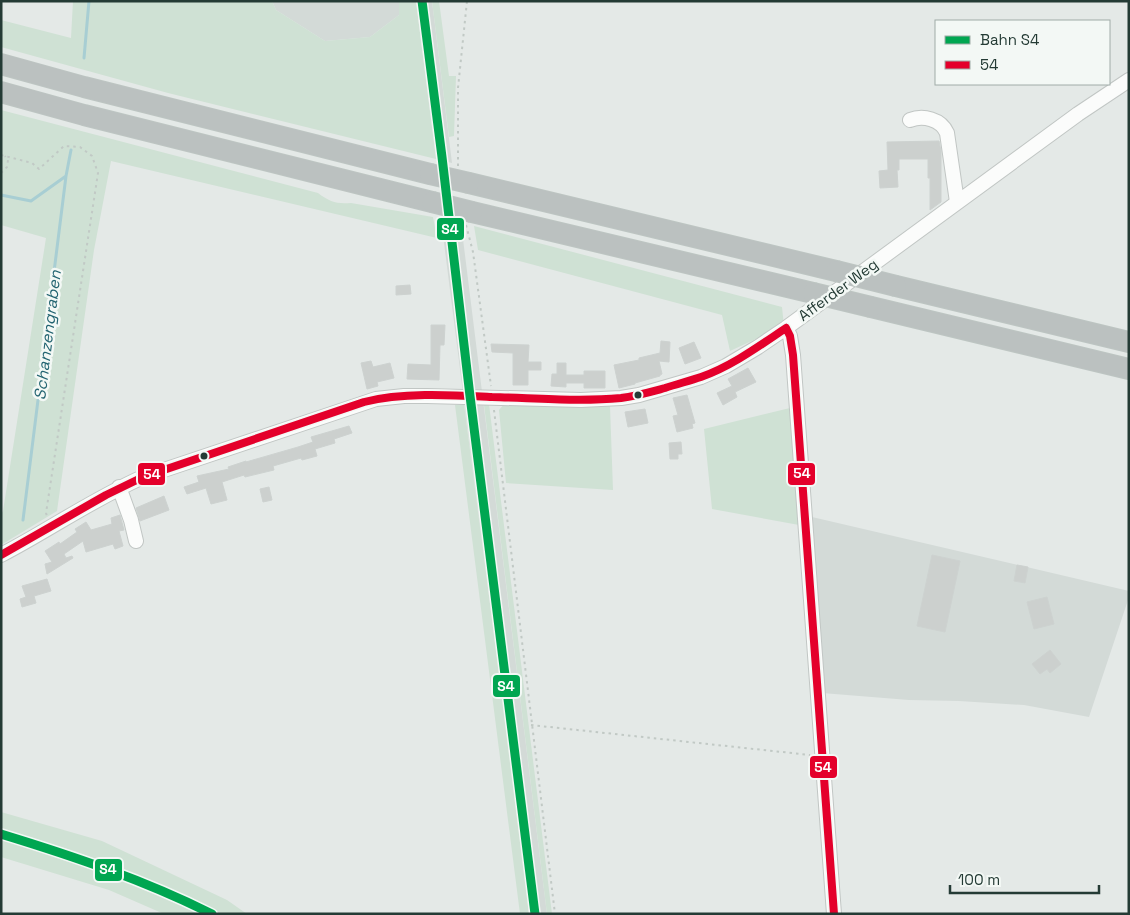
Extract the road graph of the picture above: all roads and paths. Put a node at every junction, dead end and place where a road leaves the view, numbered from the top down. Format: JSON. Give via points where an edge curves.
{"nodes":[{"id":1,"x":467,"y":1,"type":"edge"},
{"id":2,"x":462,"y":46,"type":"dead end"},
{"id":3,"x":1,"y":64,"type":"edge"},
{"id":4,"x":1129,"y":80,"type":"edge"},
{"id":5,"x":1,"y":92,"type":"edge"},
{"id":6,"x":910,"y":120,"type":"dead end"},
{"id":7,"x":1,"y":155,"type":"edge"},
{"id":8,"x":5,"y":156,"type":"junction"},
{"id":9,"x":1,"y":173,"type":"edge"},
{"id":10,"x":957,"y":202,"type":"junction"},
{"id":11,"x":786,"y":328,"type":"junction"},
{"id":12,"x":1129,"y":342,"type":"edge"},
{"id":13,"x":1129,"y":369,"type":"edge"},
{"id":14,"x":492,"y":397,"type":"junction"},
{"id":15,"x":119,"y":488,"type":"junction"},
{"id":16,"x":49,"y":528,"type":"junction"},
{"id":17,"x":136,"y":541,"type":"dead end"},
{"id":18,"x":1,"y":555,"type":"edge"},
{"id":19,"x":531,"y":725,"type":"junction"},
{"id":20,"x":823,"y":757,"type":"junction"},
{"id":21,"x":554,"y":914,"type":"edge"},
{"id":22,"x":834,"y":914,"type":"edge"}],
"edges":[{"from":1,"to":2,"type":"path"},
{"from":3,"to":12,"type":"highway","bridge":true,"via":[[430,174]]},
{"from":4,"to":10,"type":"street","name":"Afferder Weg"},
{"from":5,"to":13,"type":"highway","bridge":true,"via":[[472,212]]},
{"from":6,"to":10,"type":"street","via":[[917,117],[944,127]]},
{"from":7,"to":8,"type":"path"},
{"from":8,"to":9,"type":"path","via":[[7,167]]},
{"from":8,"to":16,"type":"path","via":[[32,163],[40,169],[64,146],[80,147],[92,156],[98,173],[46,513]]},
{"from":10,"to":11,"type":"street","name":"Afferder Weg"},
{"from":11,"to":14,"type":"street","name":"Afferder Weg","via":[[726,366],[639,396],[603,400]]},
{"from":11,"to":20,"type":"street","via":[[793,355]]},
{"from":14,"to":15,"type":"street","name":"Afferder Weg","via":[[404,396],[376,399],[172,466]]},
{"from":14,"to":19,"type":"path"},
{"from":15,"to":16,"type":"street","name":"Afferder Weg"},
{"from":15,"to":17,"type":"street"},
{"from":16,"to":18,"type":"street","name":"Afferder Weg"},
{"from":19,"to":20,"type":"path"},
{"from":19,"to":21,"type":"path"},
{"from":20,"to":22,"type":"street"}]}
